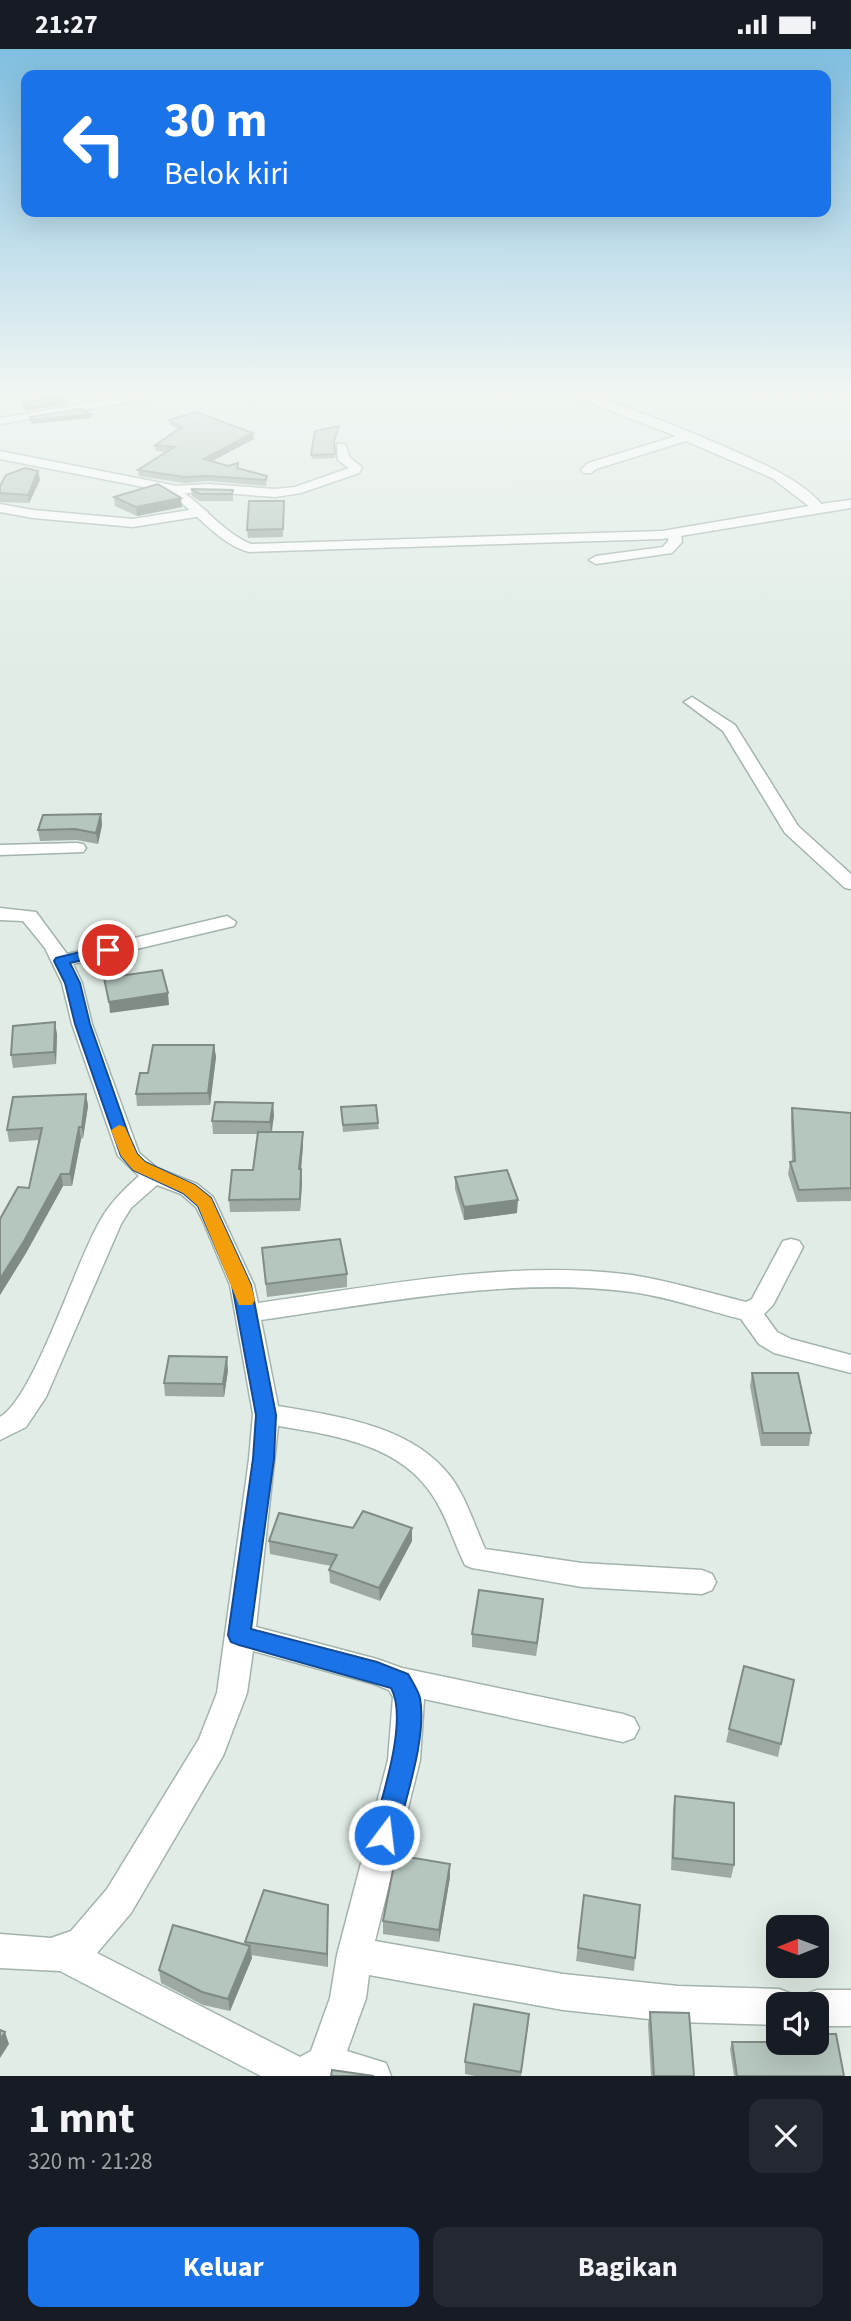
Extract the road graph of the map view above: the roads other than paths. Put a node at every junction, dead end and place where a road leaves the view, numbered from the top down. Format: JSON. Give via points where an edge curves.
{"nodes":[{"id":1,"x":145,"y":485,"type":"edge"},
{"id":2,"x":313,"y":485,"type":"edge"},
{"id":3,"x":791,"y":485,"type":"edge"},
{"id":4,"x":172,"y":490,"type":"junction"},
{"id":5,"x":851,"y":504,"type":"edge"},
{"id":6,"x":0,"y":507,"type":"edge"},
{"id":7,"x":818,"y":507,"type":"junction"},
{"id":8,"x":202,"y":512,"type":"junction"},
{"id":9,"x":675,"y":534,"type":"junction"},
{"id":10,"x":596,"y":560,"type":"dead end"},
{"id":11,"x":692,"y":702,"type":"dead end"},
{"id":12,"x":77,"y":848,"type":"dead end"},
{"id":13,"x":0,"y":850,"type":"edge"},
{"id":14,"x":851,"y":884,"type":"edge"},
{"id":15,"x":0,"y":914,"type":"edge"},
{"id":16,"x":227,"y":922,"type":"dead end"},
{"id":17,"x":61,"y":961,"type":"junction"},
{"id":18,"x":154,"y":1175,"type":"junction"},
{"id":19,"x":790,"y":1247,"type":"dead end"},
{"id":20,"x":749,"y":1312,"type":"junction"},
{"id":21,"x":248,"y":1313,"type":"junction"},
{"id":22,"x":851,"y":1364,"type":"edge"},
{"id":23,"x":266,"y":1415,"type":"junction"},
{"id":24,"x":0,"y":1430,"type":"edge"},
{"id":25,"x":702,"y":1583,"type":"dead end"},
{"id":26,"x":239,"y":1635,"type":"junction"},
{"id":27,"x":400,"y":1681,"type":"junction"},
{"id":28,"x":623,"y":1728,"type":"dead end"},
{"id":29,"x":0,"y":1951,"type":"edge"},
{"id":30,"x":62,"y":1953,"type":"junction"},
{"id":31,"x":354,"y":1955,"type":"junction"},
{"id":32,"x":766,"y":2007,"type":"edge"},
{"id":33,"x":829,"y":2008,"type":"edge"},
{"id":34,"x":851,"y":2008,"type":"edge"},
{"id":35,"x":308,"y":2072,"type":"edge"},
{"id":36,"x":373,"y":2076,"type":"edge"}],
"edges":[{"from":1,"to":4,"type":"street"},
{"from":2,"to":4,"type":"street","via":[[275,493]]},
{"from":3,"to":7,"type":"street"},
{"from":4,"to":8,"type":"street"},
{"from":5,"to":7,"type":"street"},
{"from":6,"to":8,"type":"street","via":[[133,523]]},
{"from":7,"to":9,"type":"street"},
{"from":8,"to":9,"type":"street","via":[[233,543],[263,549]]},
{"from":9,"to":10,"type":"street","via":[[675,542],[667,550]]},
{"from":11,"to":14,"type":"street","via":[[729,728],[791,829]]},
{"from":12,"to":13,"type":"street"},
{"from":15,"to":17,"type":"street","via":[[21,914],[35,920]]},
{"from":16,"to":17,"type":"street"},
{"from":17,"to":18,"type":"street","via":[[125,1146],[139,1166]]},
{"from":18,"to":21,"type":"street","via":[[189,1189],[205,1202],[242,1285]]},
{"from":18,"to":24,"type":"street","via":[[123,1203],[110,1223],[37,1389],[17,1420]]},
{"from":19,"to":20,"type":"street","via":[[761,1305]]},
{"from":20,"to":21,"type":"street","via":[[634,1284],[573,1279],[410,1290]]},
{"from":20,"to":22,"type":"street","via":[[768,1338],[783,1346]]},
{"from":21,"to":23,"type":"street"},
{"from":23,"to":25,"type":"street","via":[[370,1434],[407,1456],[434,1476],[475,1557],[482,1560],[582,1575]]},
{"from":23,"to":26,"type":"street"},
{"from":26,"to":27,"type":"street"},
{"from":26,"to":30,"type":"street","via":[[232,1693],[212,1746],[119,1901],[83,1943]]},
{"from":27,"to":28,"type":"street"},
{"from":27,"to":31,"type":"street","via":[[410,1711],[404,1760]]},
{"from":29,"to":30,"type":"street"},
{"from":30,"to":35,"type":"street"},
{"from":31,"to":32,"type":"street","via":[[563,1992],[678,2004]]},
{"from":31,"to":35,"type":"street","via":[[348,1998]]},
{"from":33,"to":34,"type":"street"},
{"from":35,"to":36,"type":"street"}]}
